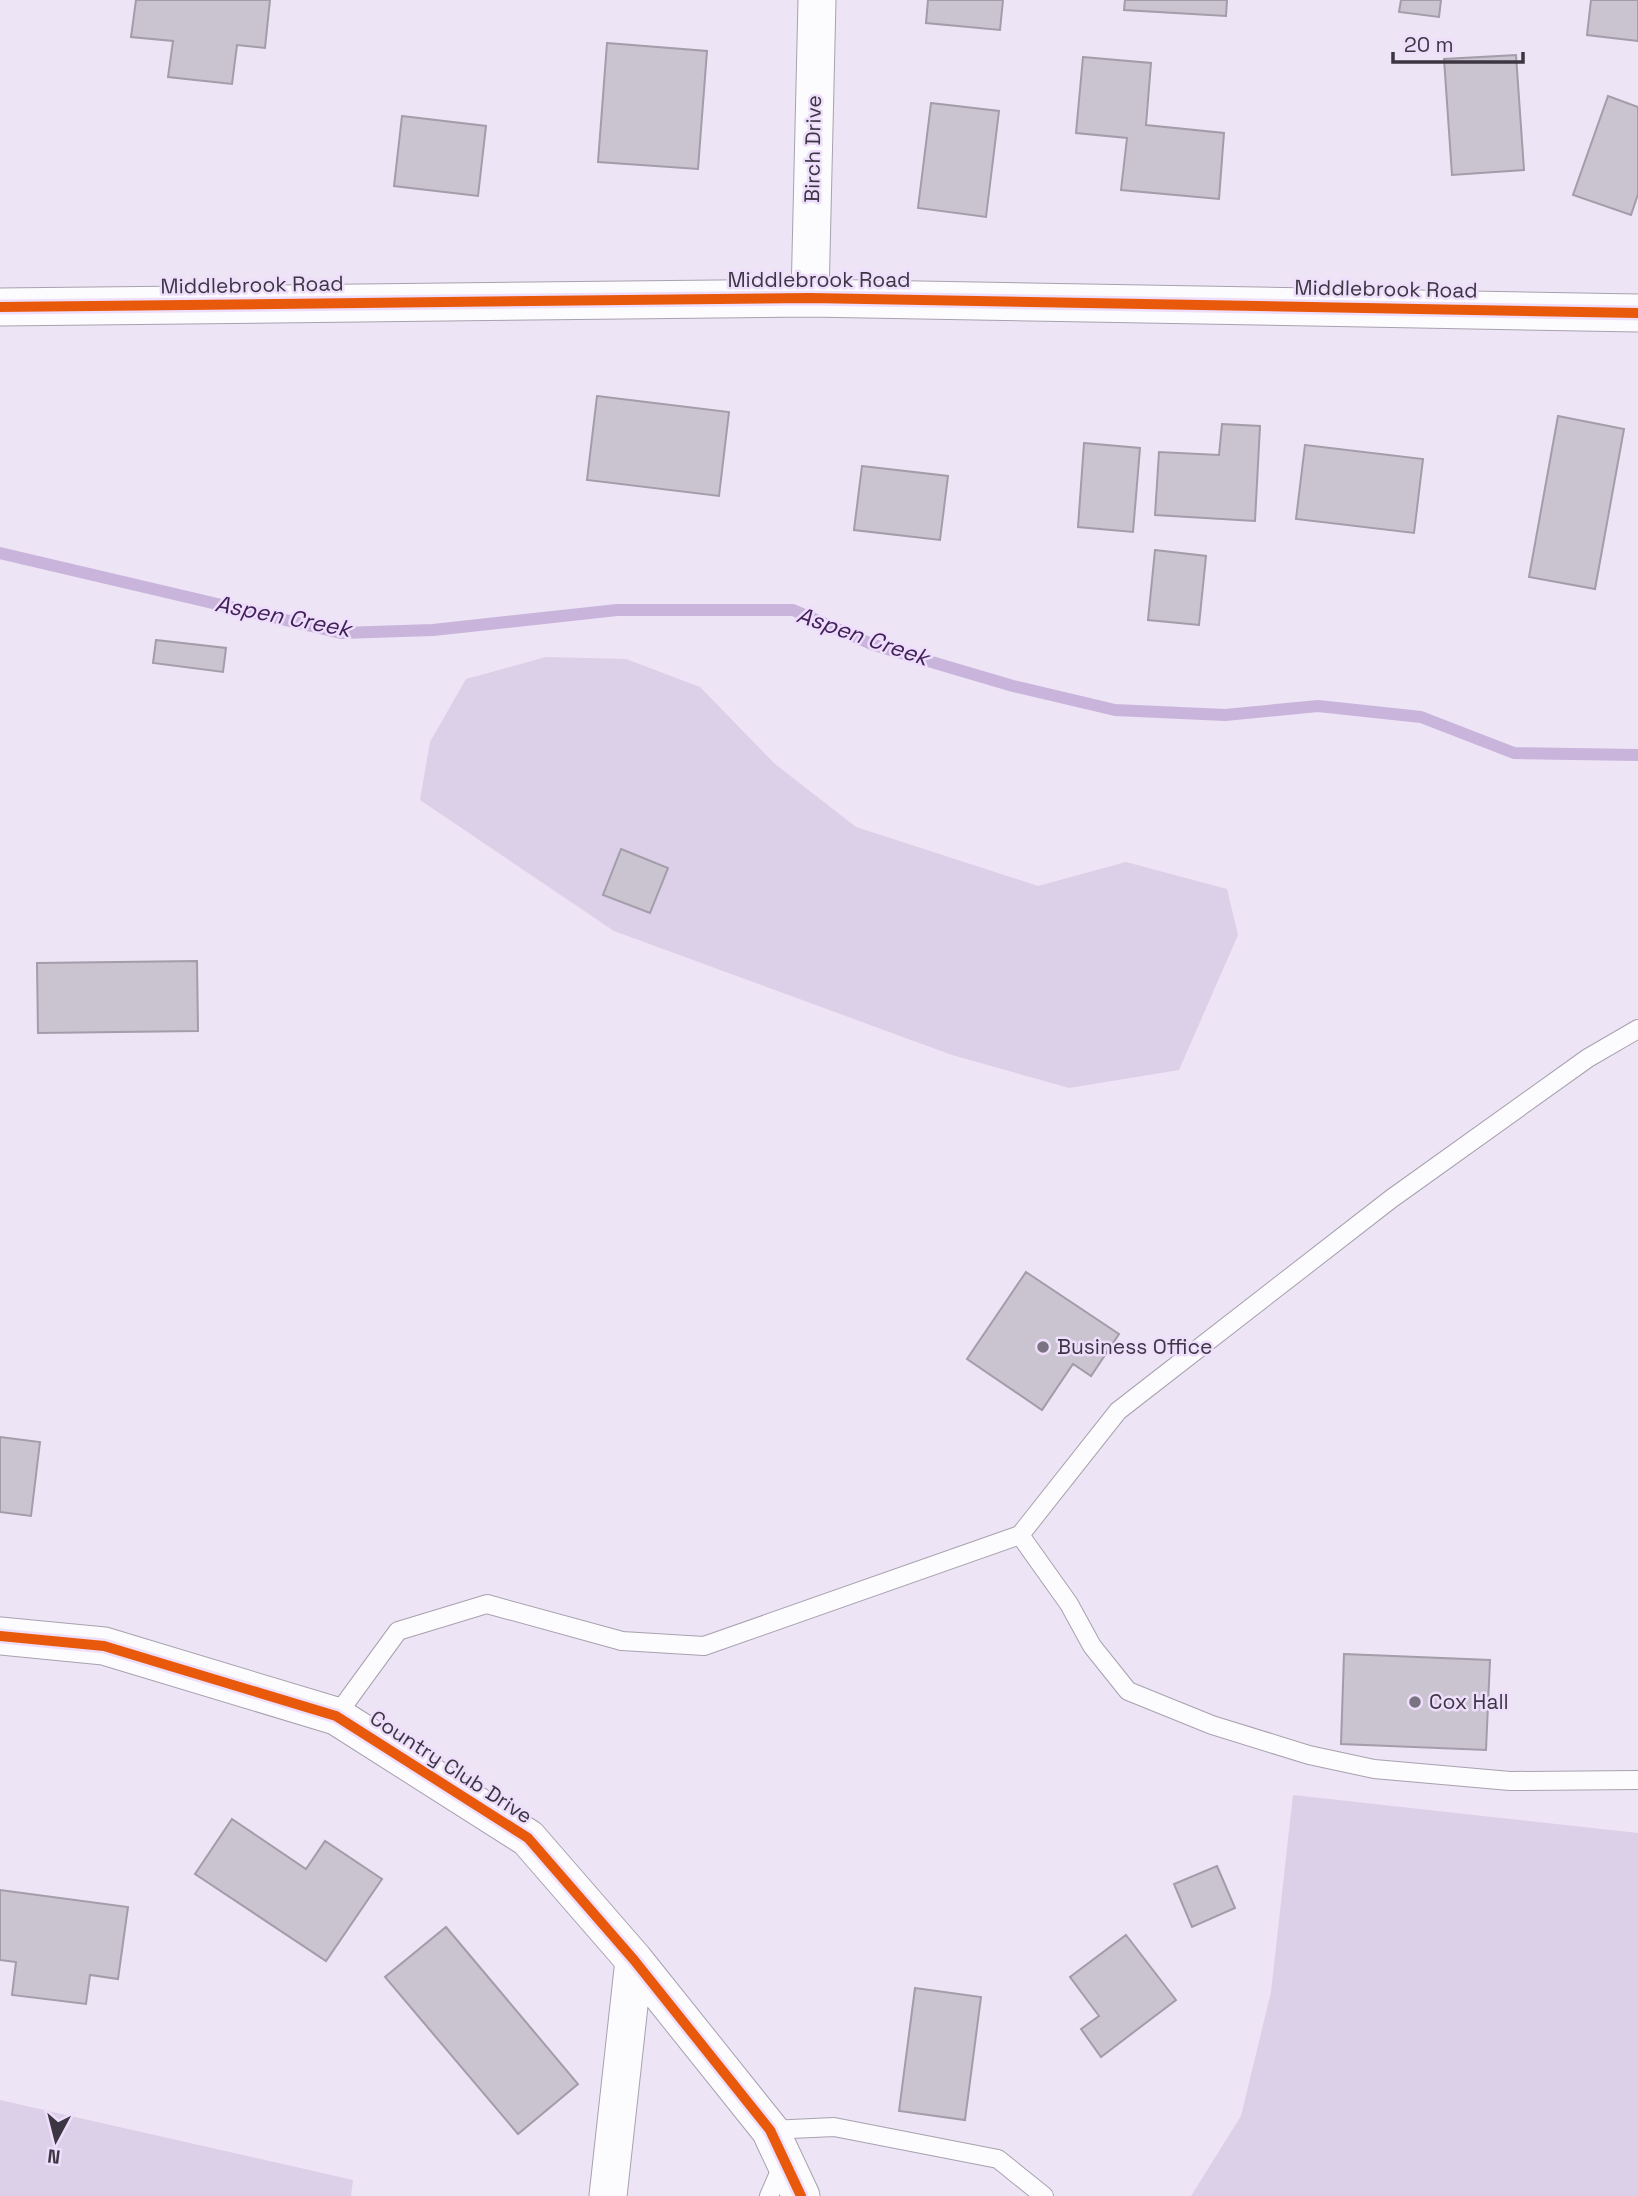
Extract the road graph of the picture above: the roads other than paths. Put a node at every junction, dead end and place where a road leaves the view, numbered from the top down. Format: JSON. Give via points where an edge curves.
{"nodes":[{"id":1,"x":817,"y":0,"type":"edge"},
{"id":2,"x":810,"y":298,"type":"junction"},
{"id":3,"x":0,"y":307,"type":"edge"},
{"id":4,"x":1638,"y":313,"type":"edge"},
{"id":5,"x":1638,"y":1029,"type":"edge"},
{"id":6,"x":1020,"y":1535,"type":"junction"},
{"id":7,"x":0,"y":1636,"type":"edge"},
{"id":8,"x":337,"y":1716,"type":"junction"},
{"id":9,"x":1638,"y":1780,"type":"edge"},
{"id":10,"x":634,"y":1960,"type":"junction"},
{"id":11,"x":777,"y":2146,"type":"junction"},
{"id":12,"x":608,"y":2196,"type":"edge"},
{"id":13,"x":769,"y":2196,"type":"edge"},
{"id":14,"x":801,"y":2196,"type":"edge"},
{"id":15,"x":1044,"y":2196,"type":"edge"}],
"edges":[{"from":1,"to":2,"type":"street","name":"Birch Drive"},
{"from":2,"to":3,"type":"street","name":"Middlebrook Road"},
{"from":2,"to":4,"type":"street","name":"Middlebrook Road"},
{"from":5,"to":6,"type":"lane","via":[[1588,1058],[1391,1199],[1118,1411]]},
{"from":6,"to":8,"type":"lane","via":[[704,1646],[622,1641],[487,1604],[398,1631]]},
{"from":6,"to":9,"type":"lane","via":[[1069,1604],[1092,1646],[1128,1690],[1212,1725],[1309,1755],[1374,1769],[1510,1781]]},
{"from":7,"to":8,"type":"street","name":"Country Club Drive","via":[[103,1646]]},
{"from":8,"to":10,"type":"street","name":"Country Club Drive","via":[[528,1839]]},
{"from":10,"to":11,"type":"street","name":"Country Club Drive"},
{"from":10,"to":12,"type":"street"},
{"from":11,"to":13,"type":"lane"},
{"from":11,"to":14,"type":"street","name":"Country Club Drive"},
{"from":11,"to":15,"type":"lane","via":[[834,2127],[998,2159]]}]}
